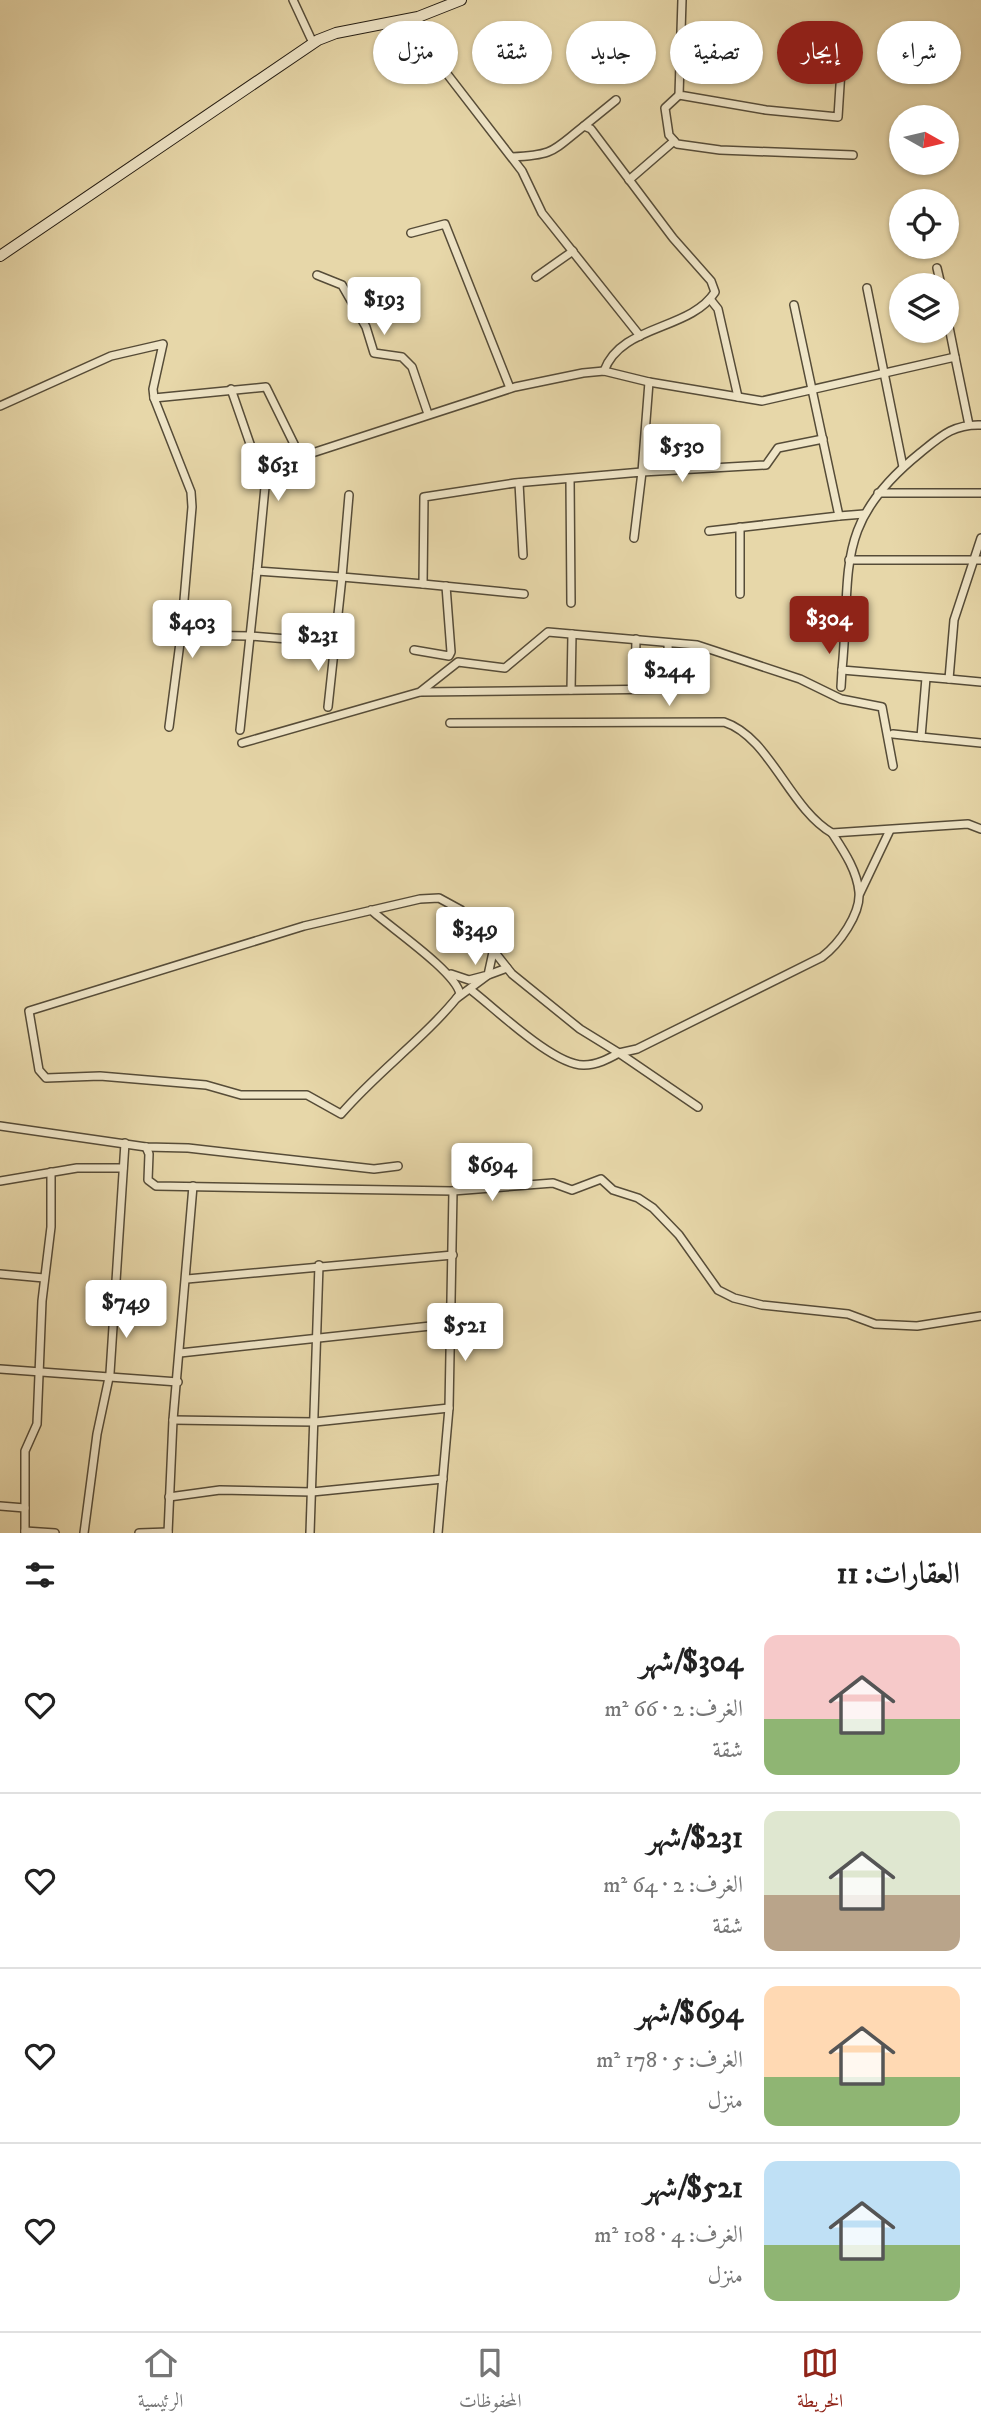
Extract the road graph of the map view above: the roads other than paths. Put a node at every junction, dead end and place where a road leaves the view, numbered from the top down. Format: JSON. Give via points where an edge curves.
{"nodes":[{"id":1,"x":293,"y":0,"type":"edge"},
{"id":2,"x":461,"y":0,"type":"edge"},
{"id":3,"x":682,"y":0,"type":"edge"},
{"id":4,"x":418,"y":17,"type":"junction"},
{"id":5,"x":401,"y":21,"type":"edge"},
{"id":6,"x":419,"y":21,"type":"edge"},
{"id":7,"x":373,"y":26,"type":"edge"},
{"id":8,"x":313,"y":43,"type":"junction"},
{"id":9,"x":455,"y":84,"type":"edge"},
{"id":10,"x":840,"y":84,"type":"edge"},
{"id":11,"x":680,"y":94,"type":"junction"},
{"id":12,"x":616,"y":100,"type":"dead end"},
{"id":13,"x":584,"y":126,"type":"junction"},
{"id":14,"x":674,"y":141,"type":"junction"},
{"id":15,"x":853,"y":155,"type":"dead end"},
{"id":16,"x":512,"y":157,"type":"junction"},
{"id":17,"x":629,"y":180,"type":"junction"},
{"id":18,"x":411,"y":233,"type":"dead end"},
{"id":19,"x":573,"y":251,"type":"junction"},
{"id":20,"x":0,"y":256,"type":"edge"},
{"id":21,"x":937,"y":268,"type":"dead end"},
{"id":22,"x":938,"y":273,"type":"edge"},
{"id":23,"x":317,"y":275,"type":"dead end"},
{"id":24,"x":536,"y":277,"type":"dead end"},
{"id":25,"x":867,"y":288,"type":"dead end"},
{"id":26,"x":710,"y":299,"type":"junction"},
{"id":27,"x":794,"y":305,"type":"dead end"},
{"id":28,"x":640,"y":335,"type":"junction"},
{"id":29,"x":952,"y":343,"type":"edge"},
{"id":30,"x":955,"y":357,"type":"junction"},
{"id":31,"x":604,"y":370,"type":"junction"},
{"id":32,"x":883,"y":374,"type":"junction"},
{"id":33,"x":649,"y":382,"type":"junction"},
{"id":34,"x":510,"y":388,"type":"junction"},
{"id":35,"x":231,"y":389,"type":"junction"},
{"id":36,"x":812,"y":390,"type":"junction"},
{"id":37,"x":737,"y":397,"type":"junction"},
{"id":38,"x":154,"y":398,"type":"junction"},
{"id":39,"x":0,"y":406,"type":"edge"},
{"id":40,"x":428,"y":414,"type":"junction"},
{"id":41,"x":969,"y":425,"type":"junction"},
{"id":42,"x":981,"y":425,"type":"edge"},
{"id":43,"x":823,"y":439,"type":"junction"},
{"id":44,"x":903,"y":467,"type":"junction"},
{"id":45,"x":642,"y":472,"type":"junction"},
{"id":46,"x":570,"y":479,"type":"junction"},
{"id":47,"x":519,"y":483,"type":"junction"},
{"id":48,"x":878,"y":493,"type":"junction"},
{"id":49,"x":981,"y":493,"type":"edge"},
{"id":50,"x":349,"y":495,"type":"dead end"},
{"id":51,"x":864,"y":514,"type":"junction"},
{"id":52,"x":839,"y":516,"type":"junction"},
{"id":53,"x":740,"y":527,"type":"junction"},
{"id":54,"x":709,"y":531,"type":"dead end"},
{"id":55,"x":634,"y":538,"type":"dead end"},
{"id":56,"x":981,"y":538,"type":"edge"},
{"id":57,"x":523,"y":555,"type":"dead end"},
{"id":58,"x":849,"y":560,"type":"junction"},
{"id":59,"x":978,"y":560,"type":"edge"},
{"id":60,"x":257,"y":570,"type":"junction"},
{"id":61,"x":342,"y":577,"type":"junction"},
{"id":62,"x":423,"y":584,"type":"junction"},
{"id":63,"x":446,"y":586,"type":"junction"},
{"id":64,"x":524,"y":594,"type":"dead end"},
{"id":65,"x":740,"y":594,"type":"dead end"},
{"id":66,"x":571,"y":603,"type":"dead end"},
{"id":67,"x":572,"y":634,"type":"junction"},
{"id":68,"x":181,"y":635,"type":"junction"},
{"id":69,"x":250,"y":636,"type":"junction"},
{"id":70,"x":636,"y":639,"type":"junction"},
{"id":71,"x":336,"y":643,"type":"junction"},
{"id":72,"x":668,"y":643,"type":"junction"},
{"id":73,"x":414,"y":650,"type":"dead end"},
{"id":74,"x":842,"y":670,"type":"junction"},
{"id":75,"x":926,"y":678,"type":"junction"},
{"id":76,"x":949,"y":679,"type":"junction"},
{"id":77,"x":981,"y":682,"type":"edge"},
{"id":78,"x":841,"y":687,"type":"dead end"},
{"id":79,"x":635,"y":689,"type":"junction"},
{"id":80,"x":571,"y":690,"type":"junction"},
{"id":81,"x":420,"y":692,"type":"junction"},
{"id":82,"x":328,"y":707,"type":"dead end"},
{"id":83,"x":450,"y":723,"type":"dead end"},
{"id":84,"x":169,"y":727,"type":"dead end"},
{"id":85,"x":240,"y":730,"type":"dead end"},
{"id":86,"x":893,"y":734,"type":"dead end"},
{"id":87,"x":921,"y":737,"type":"junction"},
{"id":88,"x":242,"y":743,"type":"dead end"},
{"id":89,"x":981,"y":743,"type":"edge"},
{"id":90,"x":893,"y":766,"type":"dead end"},
{"id":91,"x":891,"y":830,"type":"junction"},
{"id":92,"x":981,"y":830,"type":"edge"},
{"id":93,"x":832,"y":833,"type":"junction"},
{"id":94,"x":860,"y":894,"type":"junction"},
{"id":95,"x":371,"y":911,"type":"junction"},
{"id":96,"x":493,"y":951,"type":"junction"},
{"id":97,"x":507,"y":968,"type":"junction"},
{"id":98,"x":447,"y":973,"type":"junction"},
{"id":99,"x":488,"y":975,"type":"junction"},
{"id":100,"x":471,"y":989,"type":"junction"},
{"id":101,"x":457,"y":998,"type":"junction"},
{"id":102,"x":619,"y":1053,"type":"junction"},
{"id":103,"x":698,"y":1107,"type":"dead end"},
{"id":104,"x":0,"y":1126,"type":"edge"},
{"id":105,"x":125,"y":1143,"type":"junction"},
{"id":106,"x":146,"y":1147,"type":"junction"},
{"id":107,"x":398,"y":1166,"type":"dead end"},
{"id":108,"x":123,"y":1168,"type":"junction"},
{"id":109,"x":51,"y":1172,"type":"junction"},
{"id":110,"x":0,"y":1181,"type":"edge"},
{"id":111,"x":193,"y":1186,"type":"junction"},
{"id":112,"x":453,"y":1191,"type":"junction"},
{"id":113,"x":453,"y":1255,"type":"junction"},
{"id":114,"x":319,"y":1265,"type":"junction"},
{"id":115,"x":0,"y":1274,"type":"edge"},
{"id":116,"x":44,"y":1278,"type":"junction"},
{"id":117,"x":187,"y":1279,"type":"junction"},
{"id":118,"x":981,"y":1316,"type":"edge"},
{"id":119,"x":477,"y":1321,"type":"dead end"},
{"id":120,"x":453,"y":1324,"type":"junction"},
{"id":121,"x":317,"y":1340,"type":"junction"},
{"id":122,"x":180,"y":1353,"type":"junction"},
{"id":123,"x":0,"y":1369,"type":"edge"},
{"id":124,"x":38,"y":1371,"type":"junction"},
{"id":125,"x":109,"y":1376,"type":"junction"},
{"id":126,"x":178,"y":1382,"type":"junction"},
{"id":127,"x":449,"y":1408,"type":"junction"},
{"id":128,"x":173,"y":1420,"type":"junction"},
{"id":129,"x":314,"y":1422,"type":"junction"},
{"id":130,"x":443,"y":1479,"type":"junction"},
{"id":131,"x":312,"y":1492,"type":"junction"},
{"id":132,"x":169,"y":1497,"type":"junction"},
{"id":133,"x":0,"y":1506,"type":"edge"},
{"id":134,"x":25,"y":1508,"type":"junction"},
{"id":135,"x":25,"y":1532,"type":"edge"},
{"id":136,"x":55,"y":1533,"type":"edge"},
{"id":137,"x":84,"y":1533,"type":"edge"},
{"id":138,"x":139,"y":1533,"type":"edge"},
{"id":139,"x":168,"y":1533,"type":"edge"},
{"id":140,"x":310,"y":1533,"type":"edge"},
{"id":141,"x":438,"y":1533,"type":"edge"}],
"edges":[{"from":1,"to":8,"type":"street"},
{"from":2,"to":4,"type":"street"},
{"from":3,"to":11,"type":"street"},
{"from":4,"to":5,"type":"street"},
{"from":4,"to":6,"type":"street"},
{"from":7,"to":8,"type":"street"},
{"from":8,"to":20,"type":"street"},
{"from":9,"to":16,"type":"street"},
{"from":10,"to":11,"type":"street","via":[[838,117],[765,110]]},
{"from":11,"to":14,"type":"street","via":[[665,108]]},
{"from":12,"to":13,"type":"street"},
{"from":13,"to":16,"type":"street","via":[[545,155]]},
{"from":13,"to":17,"type":"street"},
{"from":14,"to":15,"type":"street","via":[[720,150]]},
{"from":14,"to":17,"type":"street"},
{"from":16,"to":19,"type":"street","via":[[542,214]]},
{"from":17,"to":26,"type":"street","via":[[711,281],[715,292]]},
{"from":18,"to":34,"type":"street","via":[[445,224]]},
{"from":19,"to":24,"type":"street"},
{"from":19,"to":28,"type":"street"},
{"from":21,"to":22,"type":"street"},
{"from":23,"to":40,"type":"street","via":[[342,285],[366,327],[374,353],[401,357],[412,367]]},
{"from":25,"to":32,"type":"street"},
{"from":26,"to":28,"type":"street"},
{"from":26,"to":37,"type":"street","via":[[718,309]]},
{"from":27,"to":36,"type":"street"},
{"from":28,"to":31,"type":"street","via":[[618,351]]},
{"from":29,"to":30,"type":"street"},
{"from":30,"to":32,"type":"street"},
{"from":30,"to":41,"type":"street"},
{"from":31,"to":33,"type":"street"},
{"from":31,"to":34,"type":"street"},
{"from":32,"to":36,"type":"street"},
{"from":32,"to":44,"type":"street"},
{"from":33,"to":37,"type":"street"},
{"from":33,"to":45,"type":"street"},
{"from":34,"to":40,"type":"street"},
{"from":35,"to":38,"type":"street"},
{"from":35,"to":40,"type":"street","via":[[266,387],[295,446],[306,455]]},
{"from":35,"to":60,"type":"street","via":[[265,487]]},
{"from":36,"to":37,"type":"street","via":[[769,401]]},
{"from":36,"to":43,"type":"street"},
{"from":38,"to":39,"type":"street","via":[[165,348],[160,343],[111,356]]},
{"from":38,"to":68,"type":"street","via":[[191,492]]},
{"from":41,"to":42,"type":"street"},
{"from":41,"to":44,"type":"street","via":[[950,429]]},
{"from":43,"to":45,"type":"street","via":[[778,448],[766,465]]},
{"from":43,"to":52,"type":"street"},
{"from":44,"to":48,"type":"street"},
{"from":45,"to":46,"type":"street"},
{"from":45,"to":55,"type":"street"},
{"from":46,"to":47,"type":"street"},
{"from":46,"to":66,"type":"street"},
{"from":47,"to":57,"type":"street"},
{"from":47,"to":62,"type":"street","via":[[424,497]]},
{"from":48,"to":49,"type":"street"},
{"from":48,"to":51,"type":"street"},
{"from":50,"to":61,"type":"street"},
{"from":51,"to":52,"type":"street"},
{"from":51,"to":58,"type":"street"},
{"from":52,"to":53,"type":"street"},
{"from":53,"to":54,"type":"street"},
{"from":53,"to":65,"type":"street"},
{"from":56,"to":59,"type":"street"},
{"from":58,"to":59,"type":"street"},
{"from":58,"to":74,"type":"street"},
{"from":59,"to":76,"type":"street","via":[[954,620]]},
{"from":60,"to":61,"type":"street"},
{"from":60,"to":69,"type":"street"},
{"from":61,"to":62,"type":"street"},
{"from":61,"to":71,"type":"street"},
{"from":62,"to":63,"type":"street"},
{"from":63,"to":64,"type":"street"},
{"from":63,"to":73,"type":"street","via":[[451,652],[449,656]]},
{"from":67,"to":70,"type":"street"},
{"from":67,"to":80,"type":"street"},
{"from":67,"to":81,"type":"street","via":[[548,632],[505,668],[458,662]]},
{"from":68,"to":69,"type":"street"},
{"from":68,"to":84,"type":"street"},
{"from":69,"to":71,"type":"street"},
{"from":69,"to":85,"type":"street"},
{"from":70,"to":72,"type":"street"},
{"from":70,"to":79,"type":"street"},
{"from":71,"to":82,"type":"street"},
{"from":72,"to":79,"type":"street","via":[[669,689]]},
{"from":72,"to":90,"type":"street","via":[[698,645],[800,679],[841,699],[882,707]]},
{"from":74,"to":75,"type":"street"},
{"from":74,"to":78,"type":"street"},
{"from":75,"to":76,"type":"street"},
{"from":75,"to":87,"type":"street"},
{"from":76,"to":77,"type":"street"},
{"from":79,"to":80,"type":"street"},
{"from":80,"to":81,"type":"street"},
{"from":81,"to":88,"type":"street"},
{"from":83,"to":93,"type":"street","via":[[724,722],[745,733],[816,821]]},
{"from":86,"to":87,"type":"street"},
{"from":87,"to":89,"type":"street"},
{"from":91,"to":92,"type":"street","via":[[968,824]]},
{"from":91,"to":93,"type":"street"},
{"from":91,"to":94,"type":"street"},
{"from":93,"to":94,"type":"street","via":[[852,866]]},
{"from":94,"to":102,"type":"street","via":[[844,934],[822,957],[687,1026]]},
{"from":95,"to":96,"type":"street","via":[[439,898],[461,910]]},
{"from":95,"to":98,"type":"street"},
{"from":95,"to":101,"type":"street","via":[[304,926],[29,1011],[39,1070],[46,1078],[100,1076],[206,1085],[241,1096],[307,1095],[341,1114]]},
{"from":96,"to":97,"type":"street"},
{"from":96,"to":99,"type":"street"},
{"from":97,"to":99,"type":"street"},
{"from":97,"to":102,"type":"street","via":[[580,1029]]},
{"from":98,"to":99,"type":"street","via":[[468,980]]},
{"from":98,"to":101,"type":"street","via":[[458,984]]},
{"from":99,"to":100,"type":"street"},
{"from":100,"to":101,"type":"street"},
{"from":100,"to":102,"type":"street","via":[[562,1060],[582,1065]]},
{"from":102,"to":103,"type":"street"},
{"from":104,"to":105,"type":"street"},
{"from":105,"to":106,"type":"street"},
{"from":105,"to":108,"type":"street"},
{"from":106,"to":107,"type":"street","via":[[373,1169]]},
{"from":106,"to":111,"type":"street","via":[[148,1180],[156,1186]]},
{"from":108,"to":109,"type":"street"},
{"from":108,"to":125,"type":"street"},
{"from":109,"to":110,"type":"street"},
{"from":109,"to":116,"type":"street","via":[[51,1227]]},
{"from":111,"to":112,"type":"street"},
{"from":111,"to":117,"type":"street"},
{"from":112,"to":113,"type":"street"},
{"from":112,"to":118,"type":"street","via":[[552,1183],[572,1190],[601,1179],[613,1190],[653,1208],[679,1235],[718,1290],[734,1298],[848,1314],[875,1324],[917,1326]]},
{"from":113,"to":114,"type":"street"},
{"from":113,"to":120,"type":"street"},
{"from":114,"to":117,"type":"street"},
{"from":114,"to":121,"type":"street"},
{"from":115,"to":116,"type":"street"},
{"from":116,"to":124,"type":"street"},
{"from":117,"to":122,"type":"street"},
{"from":119,"to":120,"type":"street"},
{"from":120,"to":121,"type":"street"},
{"from":120,"to":127,"type":"street"},
{"from":121,"to":122,"type":"street"},
{"from":121,"to":129,"type":"street"},
{"from":122,"to":126,"type":"street"},
{"from":123,"to":124,"type":"street"},
{"from":124,"to":125,"type":"street"},
{"from":124,"to":134,"type":"street","via":[[37,1424],[25,1451]]},
{"from":125,"to":126,"type":"street"},
{"from":125,"to":137,"type":"street"},
{"from":126,"to":128,"type":"street"},
{"from":127,"to":129,"type":"street"},
{"from":127,"to":130,"type":"street"},
{"from":128,"to":129,"type":"street"},
{"from":128,"to":132,"type":"street"},
{"from":129,"to":131,"type":"street"},
{"from":130,"to":131,"type":"street"},
{"from":130,"to":141,"type":"street"},
{"from":131,"to":132,"type":"street","via":[[220,1490]]},
{"from":131,"to":140,"type":"street"},
{"from":132,"to":139,"type":"street"},
{"from":133,"to":134,"type":"street"},
{"from":134,"to":135,"type":"street"},
{"from":135,"to":136,"type":"street"},
{"from":138,"to":139,"type":"street"}]}
